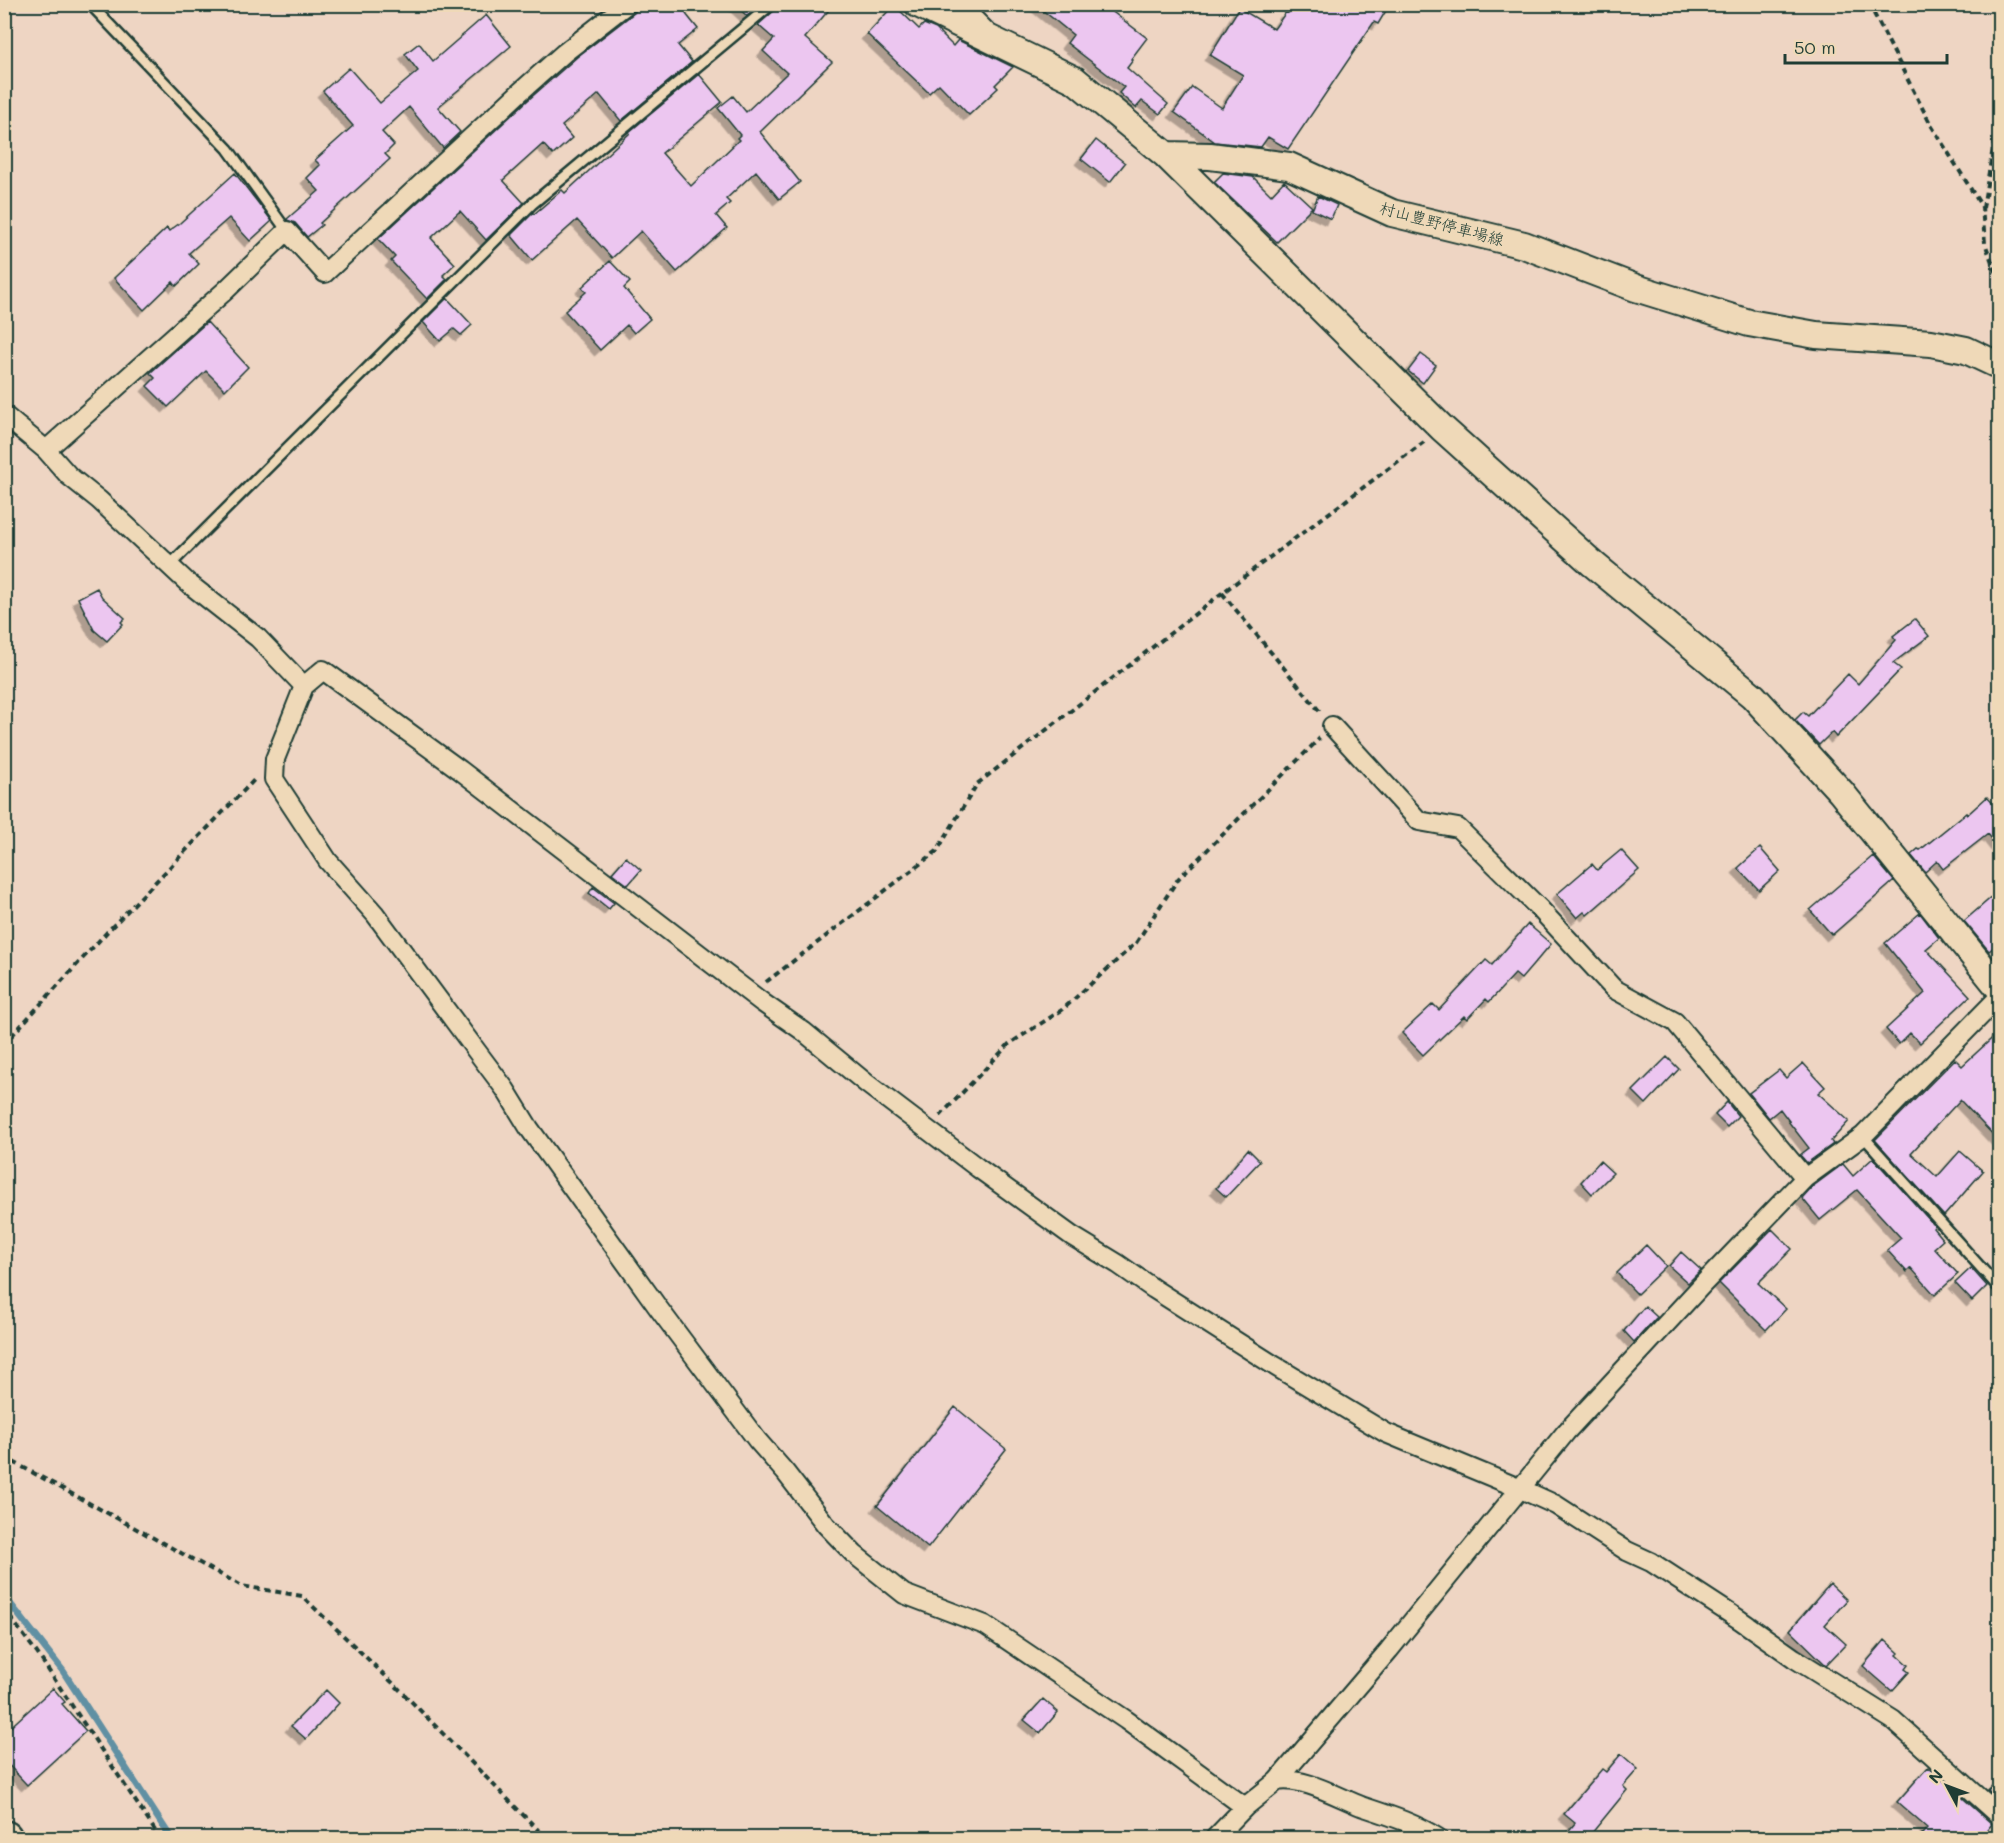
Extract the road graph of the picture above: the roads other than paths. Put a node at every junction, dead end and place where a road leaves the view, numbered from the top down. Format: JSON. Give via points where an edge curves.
{"nodes":[{"id":1,"x":90,"y":4,"type":"edge"},
{"id":2,"x":627,"y":4,"type":"edge"},
{"id":3,"x":772,"y":4,"type":"edge"},
{"id":4,"x":918,"y":4,"type":"edge"},
{"id":5,"x":959,"y":4,"type":"edge"},
{"id":6,"x":997,"y":42,"type":"junction"},
{"id":7,"x":1166,"y":155,"type":"junction"},
{"id":8,"x":287,"y":231,"type":"junction"},
{"id":9,"x":2000,"y":366,"type":"edge"},
{"id":10,"x":4,"y":415,"type":"edge"},
{"id":11,"x":46,"y":450,"type":"junction"},
{"id":12,"x":169,"y":566,"type":"junction"},
{"id":13,"x":304,"y":686,"type":"junction"},
{"id":14,"x":1332,"y":726,"type":"road end"},
{"id":15,"x":2000,"y":989,"type":"edge"},
{"id":16,"x":2000,"y":996,"type":"edge"},
{"id":17,"x":1863,"y":1136,"type":"junction"},
{"id":18,"x":1805,"y":1178,"type":"junction"},
{"id":19,"x":2000,"y":1289,"type":"edge"},
{"id":20,"x":1521,"y":1489,"type":"junction"},
{"id":21,"x":1277,"y":1781,"type":"junction"},
{"id":22,"x":1245,"y":1807,"type":"junction"},
{"id":23,"x":2000,"y":1816,"type":"edge"},
{"id":24,"x":1215,"y":1839,"type":"edge"},
{"id":25,"x":1438,"y":1839,"type":"edge"}],
"edges":[{"from":1,"to":8,"type":"lane","via":[[228,149]]},
{"from":2,"to":8,"type":"street","via":[[519,93],[325,273]]},
{"from":3,"to":12,"type":"lane","via":[[532,204]]},
{"from":4,"to":6,"type":"street"},
{"from":5,"to":6,"type":"street"},
{"from":6,"to":7,"type":"street","via":[[1075,80]]},
{"from":7,"to":9,"type":"street","name":"村山豊野停車場線","via":[[1289,166],[1392,213],[1524,245],[1636,288],[1749,323],[1816,335],[1931,343],[1965,350]]},
{"from":7,"to":15,"type":"street","via":[[1442,428],[1593,564],[1753,696],[1841,792]]},
{"from":8,"to":11,"type":"street"},
{"from":10,"to":11,"type":"street"},
{"from":11,"to":12,"type":"street","via":[[69,476]]},
{"from":12,"to":13,"type":"street","via":[[258,638]]},
{"from":13,"to":20,"type":"street","via":[[323,670],[1072,1236],[1386,1433]]},
{"from":13,"to":22,"type":"street","via":[[275,759],[274,779],[328,861],[375,914],[492,1071],[735,1412],[833,1532],[904,1594],[985,1625],[1126,1720]]},
{"from":14,"to":18,"type":"street","via":[[1419,821],[1458,828],[1614,989],[1675,1022]]},
{"from":16,"to":17,"type":"street"},
{"from":17,"to":18,"type":"street"},
{"from":17,"to":19,"type":"lane"},
{"from":18,"to":20,"type":"street","via":[[1574,1423]]},
{"from":20,"to":21,"type":"street"},
{"from":20,"to":23,"type":"street","via":[[1556,1505],[1651,1562],[1893,1720]]},
{"from":21,"to":22,"type":"street"},
{"from":21,"to":25,"type":"street","via":[[1288,1779],[1333,1793],[1393,1816]]},
{"from":22,"to":24,"type":"street"}]}
